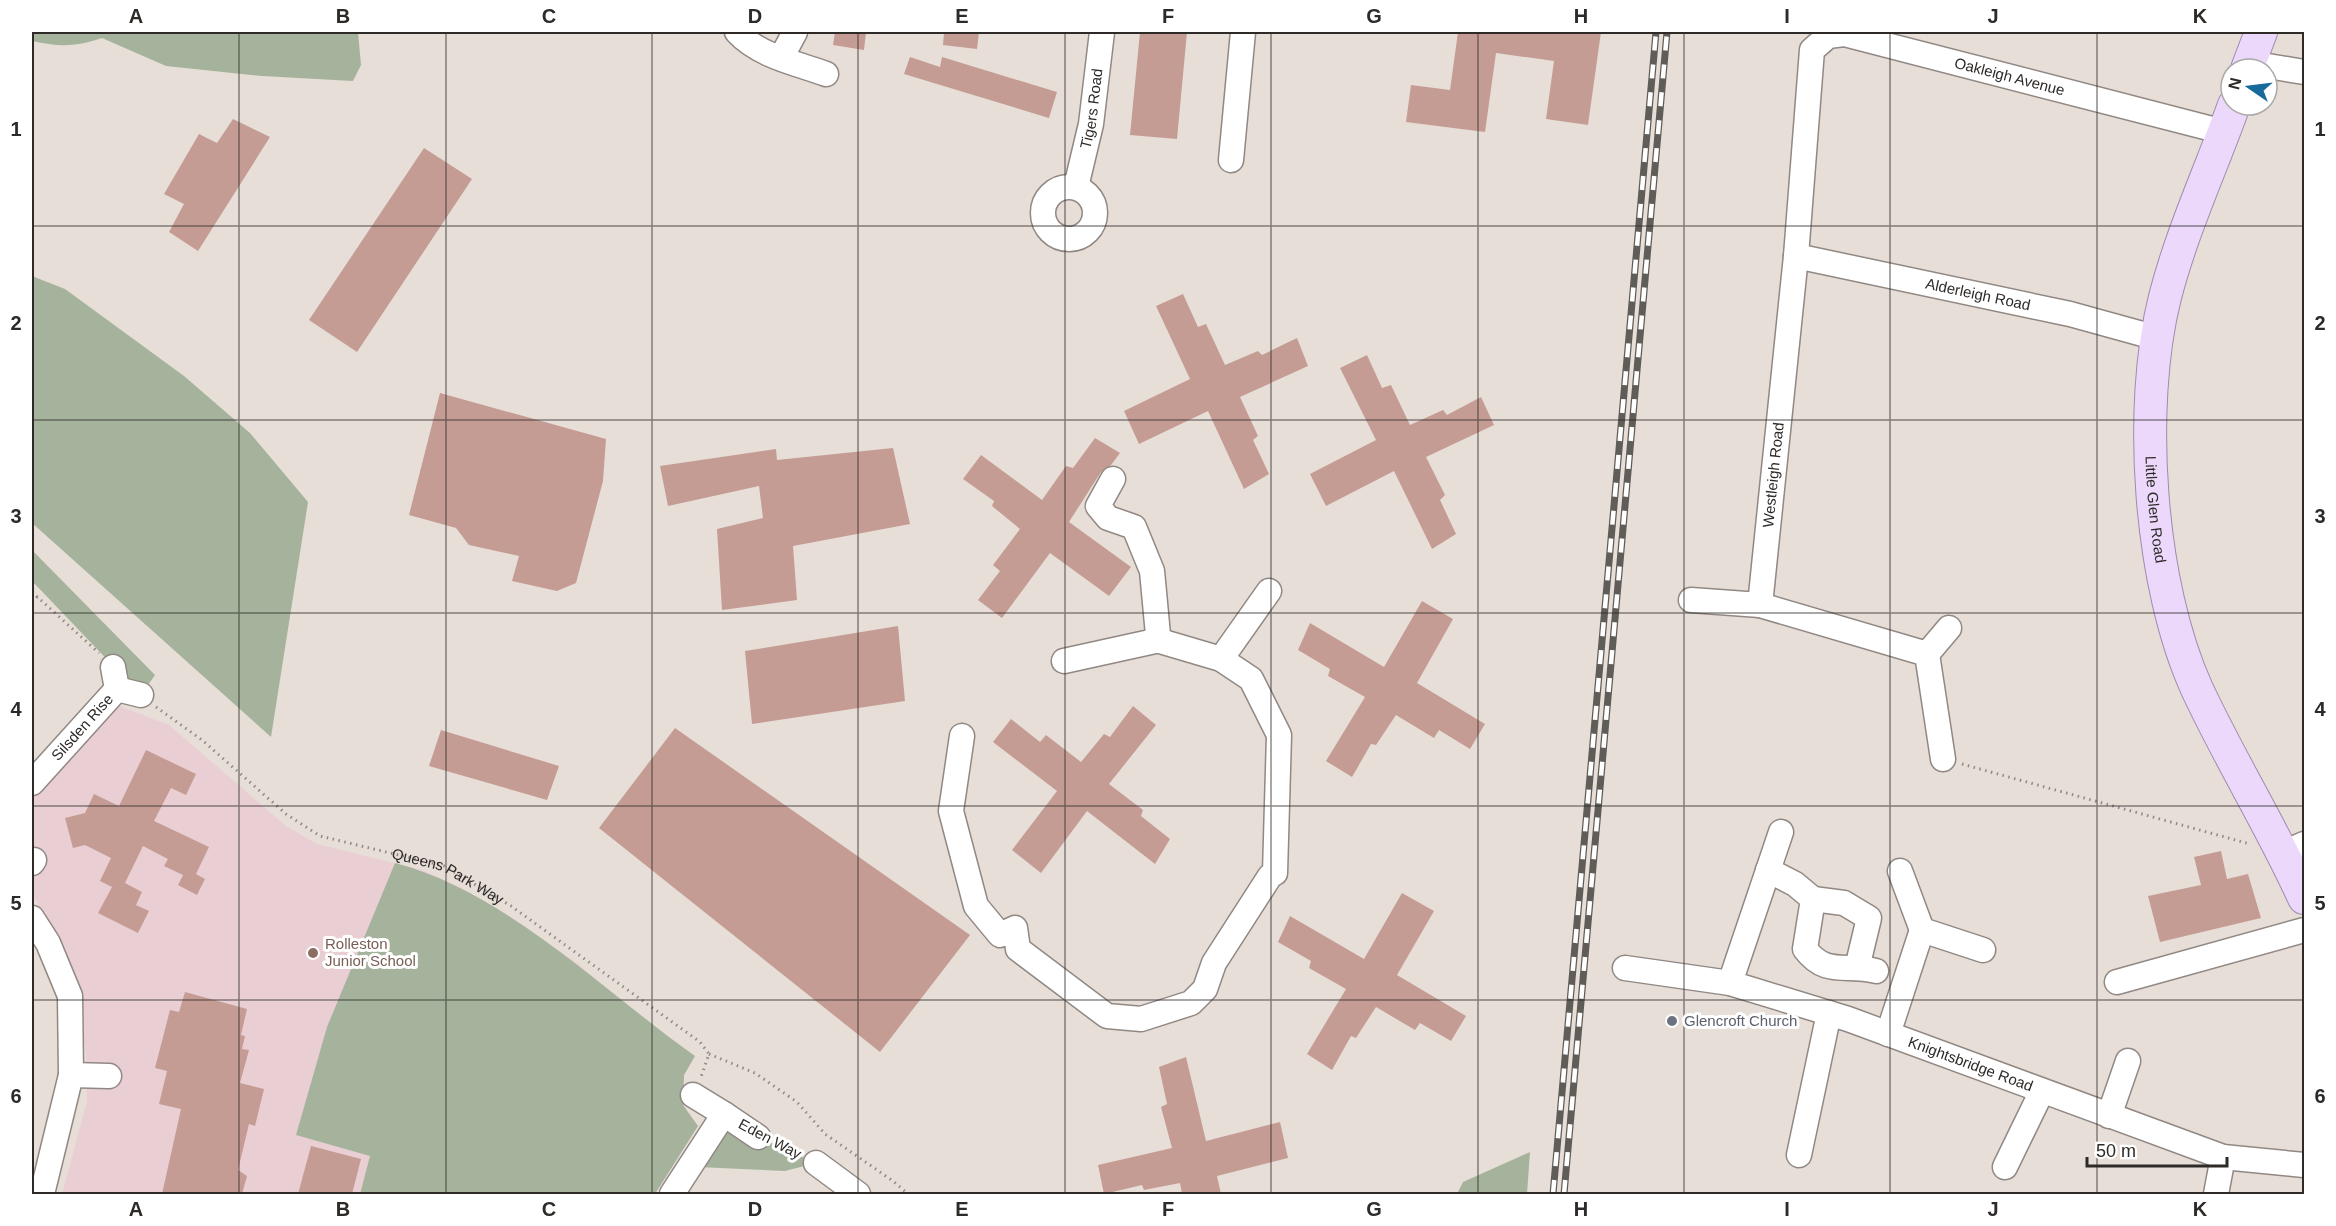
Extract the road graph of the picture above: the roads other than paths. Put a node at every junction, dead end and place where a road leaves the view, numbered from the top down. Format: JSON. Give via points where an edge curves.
{"nodes":[{"id":1,"x":737,"y":32,"type":"edge"},
{"id":2,"x":795,"y":32,"type":"edge"},
{"id":3,"x":1102,"y":32,"type":"edge"},
{"id":4,"x":1243,"y":32,"type":"edge"},
{"id":5,"x":2261,"y":32,"type":"edge"},
{"id":6,"x":2251,"y":57,"type":"edge"},
{"id":7,"x":781,"y":58,"type":"junction"},
{"id":8,"x":1810,"y":65,"type":"joint"},
{"id":9,"x":2279,"y":69,"type":"edge"},
{"id":10,"x":2304,"y":72,"type":"edge"},
{"id":11,"x":826,"y":74,"type":"dead end"},
{"id":12,"x":2229,"y":119,"type":"edge"},
{"id":13,"x":1231,"y":160,"type":"dead end"},
{"id":14,"x":1076,"y":187,"type":"dead end"},
{"id":15,"x":1796,"y":256,"type":"junction"},
{"id":16,"x":2157,"y":338,"type":"junction"},
{"id":17,"x":1113,"y":478,"type":"dead end"},
{"id":18,"x":1269,"y":591,"type":"dead end"},
{"id":19,"x":1691,"y":600,"type":"dead end"},
{"id":20,"x":1760,"y":605,"type":"junction"},
{"id":21,"x":1949,"y":628,"type":"dead end"},
{"id":22,"x":1158,"y":634,"type":"junction"},
{"id":23,"x":1927,"y":654,"type":"junction"},
{"id":24,"x":1221,"y":659,"type":"junction"},
{"id":25,"x":1064,"y":661,"type":"dead end"},
{"id":26,"x":141,"y":695,"type":"road end"},
{"id":27,"x":962,"y":736,"type":"dead end"},
{"id":28,"x":1943,"y":759,"type":"road end"},
{"id":29,"x":32,"y":783,"type":"edge"},
{"id":30,"x":1781,"y":832,"type":"dead end"},
{"id":31,"x":2294,"y":849,"type":"edge"},
{"id":32,"x":1768,"y":870,"type":"junction"},
{"id":33,"x":1900,"y":871,"type":"dead end"},
{"id":34,"x":2304,"y":898,"type":"edge"},
{"id":35,"x":1813,"y":899,"type":"junction"},
{"id":36,"x":32,"y":918,"type":"edge"},
{"id":37,"x":1922,"y":930,"type":"junction"},
{"id":38,"x":2304,"y":930,"type":"edge"},
{"id":39,"x":1983,"y":950,"type":"dead end"},
{"id":40,"x":1625,"y":968,"type":"dead end"},
{"id":41,"x":2117,"y":982,"type":"dead end"},
{"id":42,"x":1730,"y":983,"type":"junction"},
{"id":43,"x":1829,"y":1013,"type":"junction"},
{"id":44,"x":1888,"y":1034,"type":"junction"},
{"id":45,"x":2128,"y":1061,"type":"dead end"},
{"id":46,"x":71,"y":1075,"type":"junction"},
{"id":47,"x":109,"y":1076,"type":"dead end"},
{"id":48,"x":2042,"y":1091,"type":"junction"},
{"id":49,"x":693,"y":1095,"type":"road end"},
{"id":50,"x":724,"y":1114,"type":"junction"},
{"id":51,"x":2109,"y":1116,"type":"junction"},
{"id":52,"x":758,"y":1137,"type":"road end"},
{"id":53,"x":1799,"y":1155,"type":"dead end"},
{"id":54,"x":2223,"y":1157,"type":"junction"},
{"id":55,"x":816,"y":1163,"type":"road end"},
{"id":56,"x":2304,"y":1165,"type":"edge"},
{"id":57,"x":2005,"y":1167,"type":"dead end"},
{"id":58,"x":39,"y":1187,"type":"edge"},
{"id":59,"x":672,"y":1194,"type":"edge"},
{"id":60,"x":858,"y":1194,"type":"edge"},
{"id":61,"x":2216,"y":1194,"type":"edge"}],
"edges":[{"from":1,"to":7,"type":"street","via":[[747,43]]},
{"from":2,"to":7,"type":"street"},
{"from":3,"to":14,"type":"street","name":"Tigers Road","via":[[1091,124]]},
{"from":4,"to":13,"type":"street"},
{"from":5,"to":6,"type":"main road"},
{"from":7,"to":11,"type":"street"},
{"from":8,"to":12,"type":"street","name":"Oakleigh Avenue","via":[[1812,50],[1821,39],[1844,34]]},
{"from":8,"to":15,"type":"street","name":"Westleigh Road"},
{"from":9,"to":10,"type":"street"},
{"from":12,"to":16,"type":"main road","name":"Little Glen Road","via":[[2180,250]]},
{"from":15,"to":16,"type":"street","name":"Alderleigh Road","via":[[2070,314]]},
{"from":15,"to":20,"type":"street","name":"Westleigh Road"},
{"from":16,"to":31,"type":"main road","name":"Little Glen Road","via":[[2151,404],[2151,472],[2171,604],[2197,688]]},
{"from":17,"to":22,"type":"street","via":[[1098,506],[1108,518],[1134,527],[1152,571]]},
{"from":18,"to":24,"type":"street"},
{"from":19,"to":20,"type":"street"},
{"from":20,"to":23,"type":"street"},
{"from":21,"to":23,"type":"street"},
{"from":22,"to":24,"type":"street","via":[[1160,641]]},
{"from":22,"to":25,"type":"street","via":[[1155,641]]},
{"from":23,"to":28,"type":"street"},
{"from":24,"to":27,"type":"street","via":[[1251,680],[1279,735],[1275,873],[1214,963],[1205,989],[1191,1003],[1141,1019],[1107,1016],[1018,949],[1015,928],[1000,935],[976,906],[951,811]]},
{"from":26,"to":29,"type":"street","name":"Silsden Rise","via":[[115,678]]},
{"from":30,"to":32,"type":"street"},
{"from":31,"to":34,"type":"main road","name":"Little Glen Road"},
{"from":32,"to":35,"type":"street"},
{"from":32,"to":42,"type":"street"},
{"from":33,"to":37,"type":"street"},
{"from":35,"to":35,"type":"street","via":[[1804,949],[1815,963],[1866,969],[1869,918],[1844,903]]},
{"from":36,"to":46,"type":"street","via":[[48,943],[70,996]]},
{"from":37,"to":39,"type":"street"},
{"from":37,"to":44,"type":"street","name":"Knightsbridge Road"},
{"from":38,"to":41,"type":"street"},
{"from":40,"to":42,"type":"street","name":"Knightsbridge Road"},
{"from":42,"to":43,"type":"street","name":"Knightsbridge Road"},
{"from":43,"to":44,"type":"street","name":"Knightsbridge Road"},
{"from":43,"to":53,"type":"street"},
{"from":44,"to":48,"type":"street","name":"Knightsbridge Road"},
{"from":45,"to":51,"type":"street"},
{"from":46,"to":47,"type":"street"},
{"from":46,"to":58,"type":"street"},
{"from":48,"to":51,"type":"street"},
{"from":48,"to":57,"type":"street","name":"Knightsbridge Road"},
{"from":49,"to":50,"type":"street","name":"Eden Way"},
{"from":50,"to":52,"type":"street","name":"Eden Way"},
{"from":50,"to":59,"type":"street","name":"Eden Way"},
{"from":51,"to":54,"type":"street"},
{"from":54,"to":56,"type":"street"},
{"from":54,"to":61,"type":"street"},
{"from":55,"to":60,"type":"street"}]}
